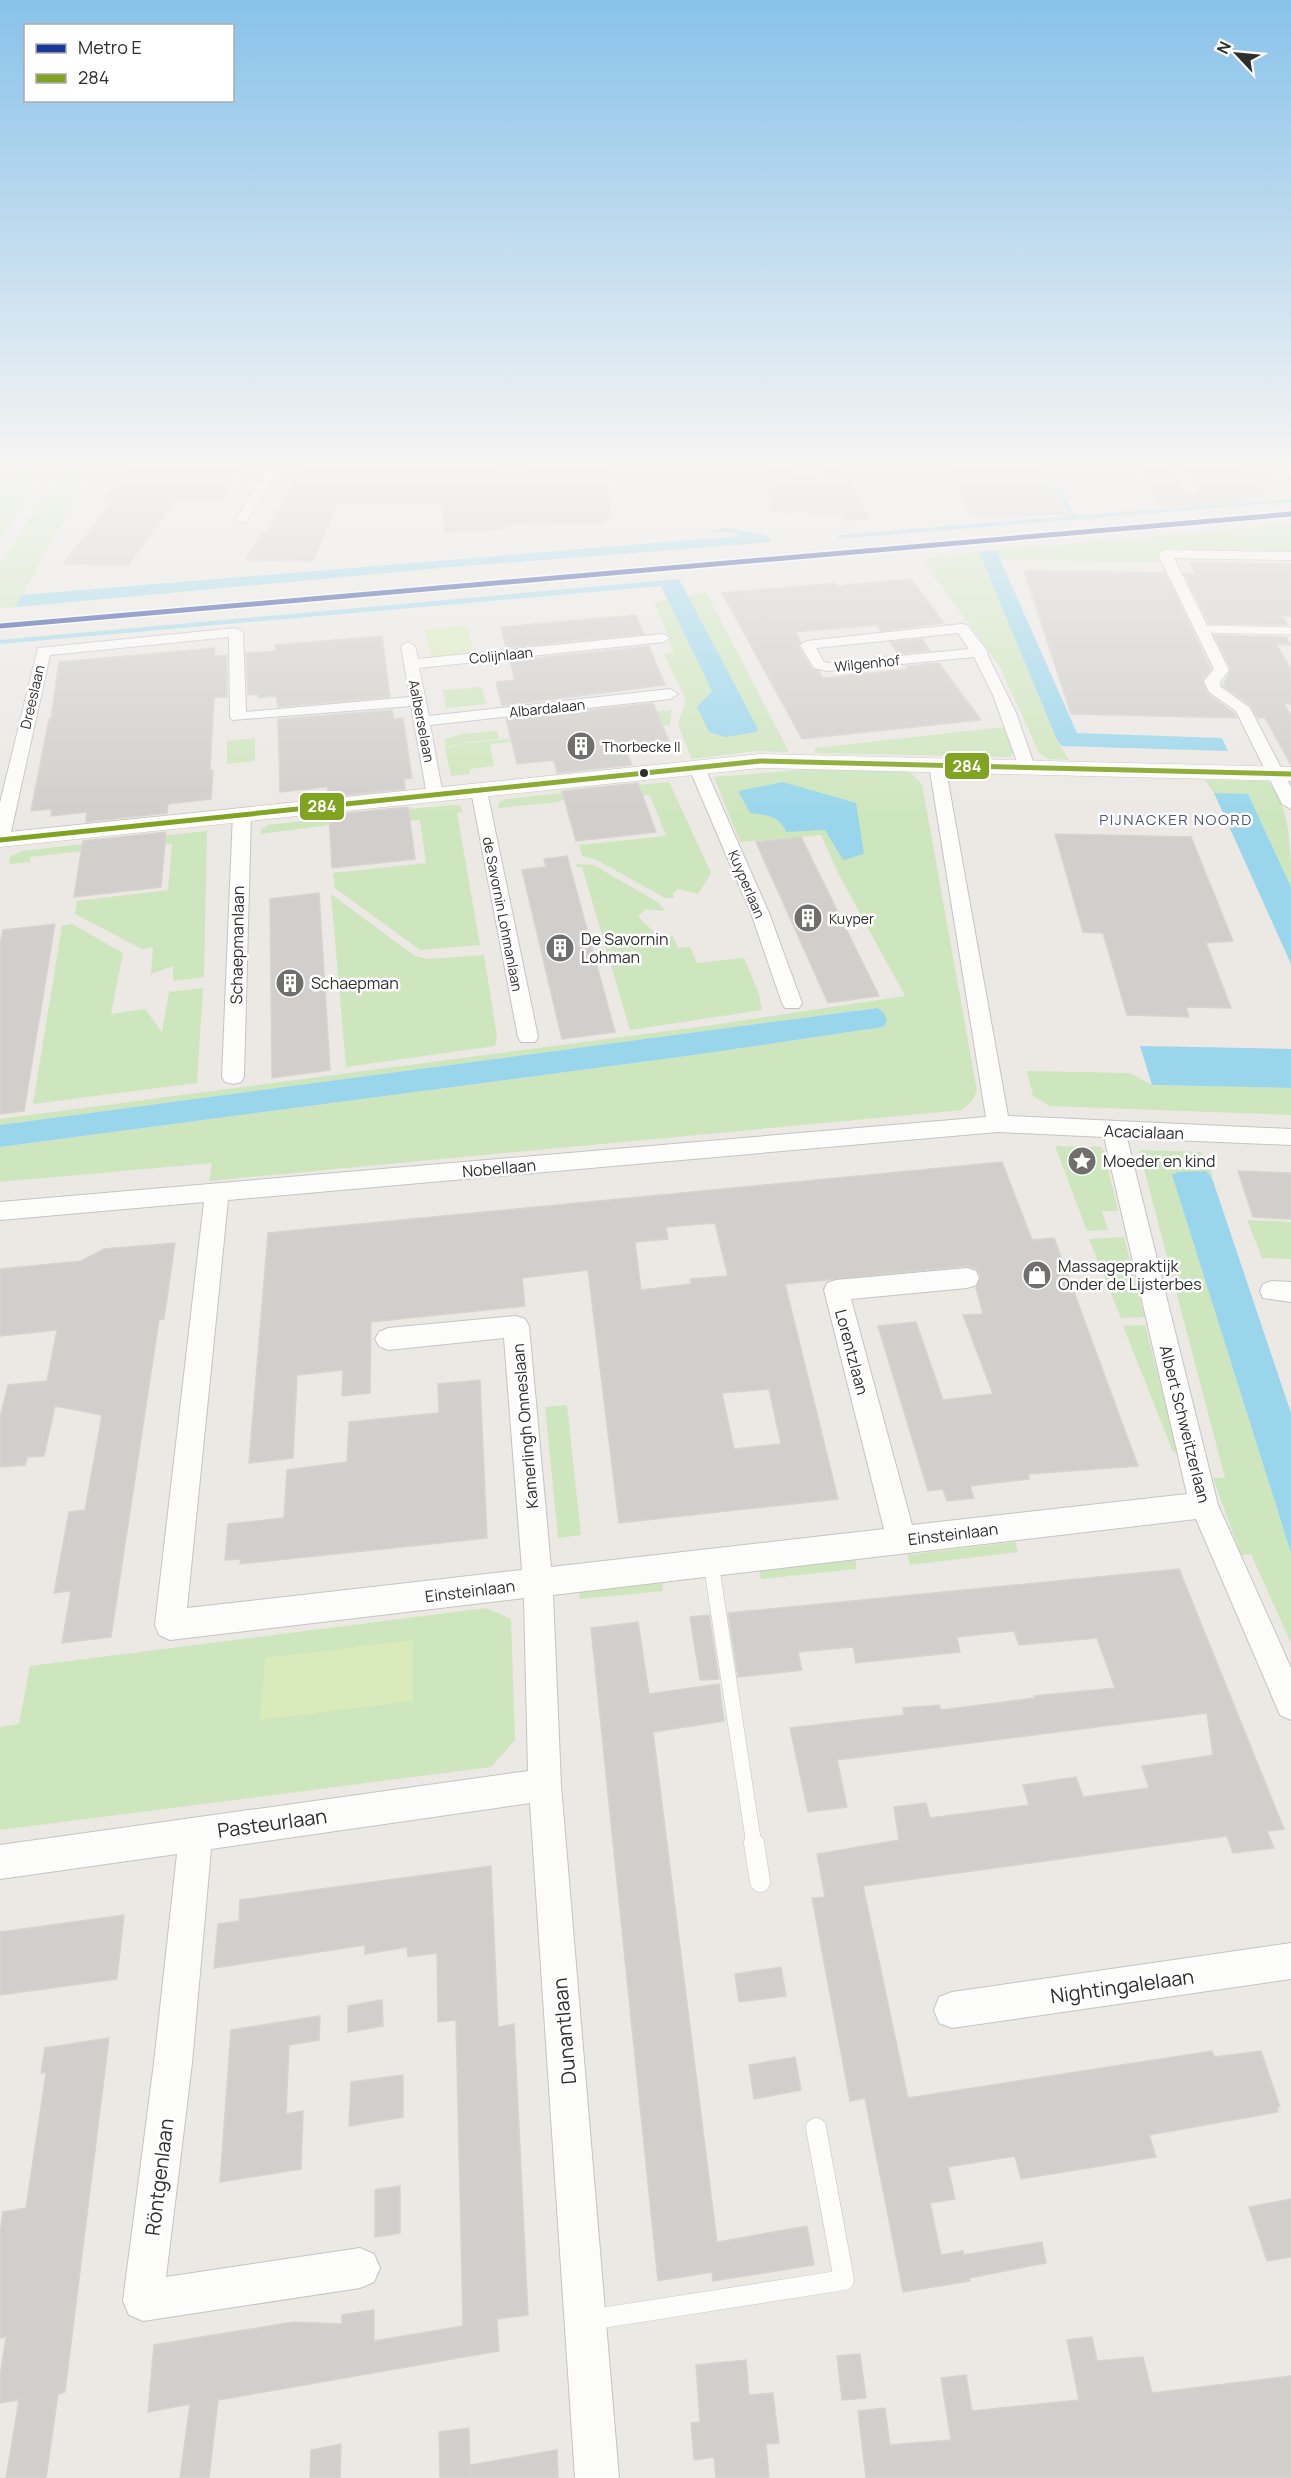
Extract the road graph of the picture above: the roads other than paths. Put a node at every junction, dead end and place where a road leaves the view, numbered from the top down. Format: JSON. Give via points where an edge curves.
{"nodes":[{"id":1,"x":1180,"y":584,"type":"edge"},
{"id":2,"x":1203,"y":629,"type":"junction"},
{"id":3,"x":1291,"y":631,"type":"edge"},
{"id":4,"x":663,"y":638,"type":"dead end"},
{"id":5,"x":408,"y":646,"type":"dead end"},
{"id":6,"x":981,"y":652,"type":"junction"},
{"id":7,"x":411,"y":664,"type":"junction"},
{"id":8,"x":670,"y":694,"type":"dead end"},
{"id":9,"x":417,"y":701,"type":"junction"},
{"id":10,"x":424,"y":721,"type":"junction"},
{"id":11,"x":937,"y":765,"type":"junction"},
{"id":12,"x":1027,"y":767,"type":"junction"},
{"id":13,"x":697,"y":768,"type":"junction"},
{"id":14,"x":1283,"y":773,"type":"edge"},
{"id":15,"x":479,"y":791,"type":"junction"},
{"id":16,"x":435,"y":795,"type":"junction"},
{"id":17,"x":1291,"y":804,"type":"edge"},
{"id":18,"x":242,"y":813,"type":"junction"},
{"id":19,"x":0,"y":840,"type":"edge"},
{"id":20,"x":792,"y":1003,"type":"dead end"},
{"id":21,"x":528,"y":1037,"type":"dead end"},
{"id":22,"x":233,"y":1077,"type":"dead end"},
{"id":23,"x":998,"y":1124,"type":"junction"},
{"id":24,"x":1114,"y":1131,"type":"junction"},
{"id":25,"x":1291,"y":1137,"type":"edge"},
{"id":26,"x":217,"y":1192,"type":"junction"},
{"id":27,"x":0,"y":1211,"type":"edge"},
{"id":28,"x":967,"y":1278,"type":"dead end"},
{"id":29,"x":388,"y":1339,"type":"dead end"},
{"id":30,"x":1204,"y":1505,"type":"junction"},
{"id":31,"x":902,"y":1541,"type":"junction"},
{"id":32,"x":711,"y":1563,"type":"junction"},
{"id":33,"x":538,"y":1583,"type":"junction"},
{"id":34,"x":1291,"y":1704,"type":"edge"},
{"id":35,"x":545,"y":1785,"type":"junction"},
{"id":36,"x":196,"y":1834,"type":"junction"},
{"id":37,"x":0,"y":1862,"type":"edge"},
{"id":38,"x":760,"y":1882,"type":"dead end"},
{"id":39,"x":1291,"y":1961,"type":"edge"},
{"id":40,"x":952,"y":2010,"type":"dead end"},
{"id":41,"x":816,"y":2128,"type":"dead end"},
{"id":42,"x":360,"y":2268,"type":"dead end"},
{"id":43,"x":587,"y":2320,"type":"junction"},
{"id":44,"x":597,"y":2478,"type":"edge"}],
"edges":[{"from":1,"to":2,"type":"street"},
{"from":2,"to":3,"type":"lane"},
{"from":2,"to":14,"type":"street","via":[[1222,670],[1212,681],[1214,689],[1242,708]]},
{"from":4,"to":7,"type":"street","name":"Colijnlaan"},
{"from":5,"to":7,"type":"street","name":"Aalberselaan"},
{"from":6,"to":6,"type":"street","name":"Wilgenhof","via":[[963,628],[807,645],[819,665],[828,667]]},
{"from":6,"to":12,"type":"street","name":"Wilgenhof"},
{"from":7,"to":9,"type":"street","name":"Aalberselaan"},
{"from":8,"to":10,"type":"street","name":"Albardalaan"},
{"from":9,"to":10,"type":"street","name":"Aalberselaan"},
{"from":9,"to":19,"type":"street","name":"Dreeslaan","via":[[238,717],[236,632],[43,651],[17,738]]},
{"from":10,"to":16,"type":"street","name":"Aalberselaan"},
{"from":11,"to":12,"type":"street"},
{"from":11,"to":13,"type":"street","via":[[760,761]]},
{"from":11,"to":23,"type":"street"},
{"from":12,"to":14,"type":"street"},
{"from":13,"to":15,"type":"street"},
{"from":13,"to":20,"type":"street","name":"Kuyperlaan","via":[[760,913]]},
{"from":14,"to":17,"type":"street"},
{"from":15,"to":16,"type":"street"},
{"from":15,"to":21,"type":"street","name":"de Savornin Lohmanlaan"},
{"from":16,"to":18,"type":"street"},
{"from":18,"to":19,"type":"street"},
{"from":18,"to":22,"type":"street","name":"Schaepmanlaan"},
{"from":23,"to":24,"type":"street","name":"Acacialaan"},
{"from":23,"to":26,"type":"street","name":"Nobellaan"},
{"from":24,"to":25,"type":"street","name":"Acacialaan"},
{"from":24,"to":30,"type":"street","name":"Albert Schweitzerlaan"},
{"from":26,"to":27,"type":"street","name":"Nobellaan"},
{"from":26,"to":33,"type":"street","name":"Einsteinlaan","via":[[170,1625]]},
{"from":28,"to":31,"type":"street","name":"Lorentzlaan","via":[[836,1290]]},
{"from":29,"to":33,"type":"street","name":"Kamerlingh Onneslaan","via":[[516,1326]]},
{"from":30,"to":31,"type":"street","name":"Einsteinlaan"},
{"from":30,"to":34,"type":"street","name":"Albert Schweitzerlaan"},
{"from":31,"to":32,"type":"street","name":"Einsteinlaan"},
{"from":32,"to":33,"type":"street","name":"Einsteinlaan"},
{"from":32,"to":38,"type":"lane"},
{"from":33,"to":35,"type":"street","name":"Dunantlaan"},
{"from":35,"to":36,"type":"street","name":"Pasteurlaan"},
{"from":35,"to":43,"type":"street","name":"Dunantlaan"},
{"from":36,"to":37,"type":"street","name":"Pasteurlaan"},
{"from":36,"to":42,"type":"street","name":"Röntgenlaan","via":[[173,2064],[143,2301]]},
{"from":39,"to":40,"type":"street","name":"Nightingalelaan"},
{"from":41,"to":43,"type":"lane","via":[[844,2280]]},
{"from":43,"to":44,"type":"street","name":"Dunantlaan"}]}
